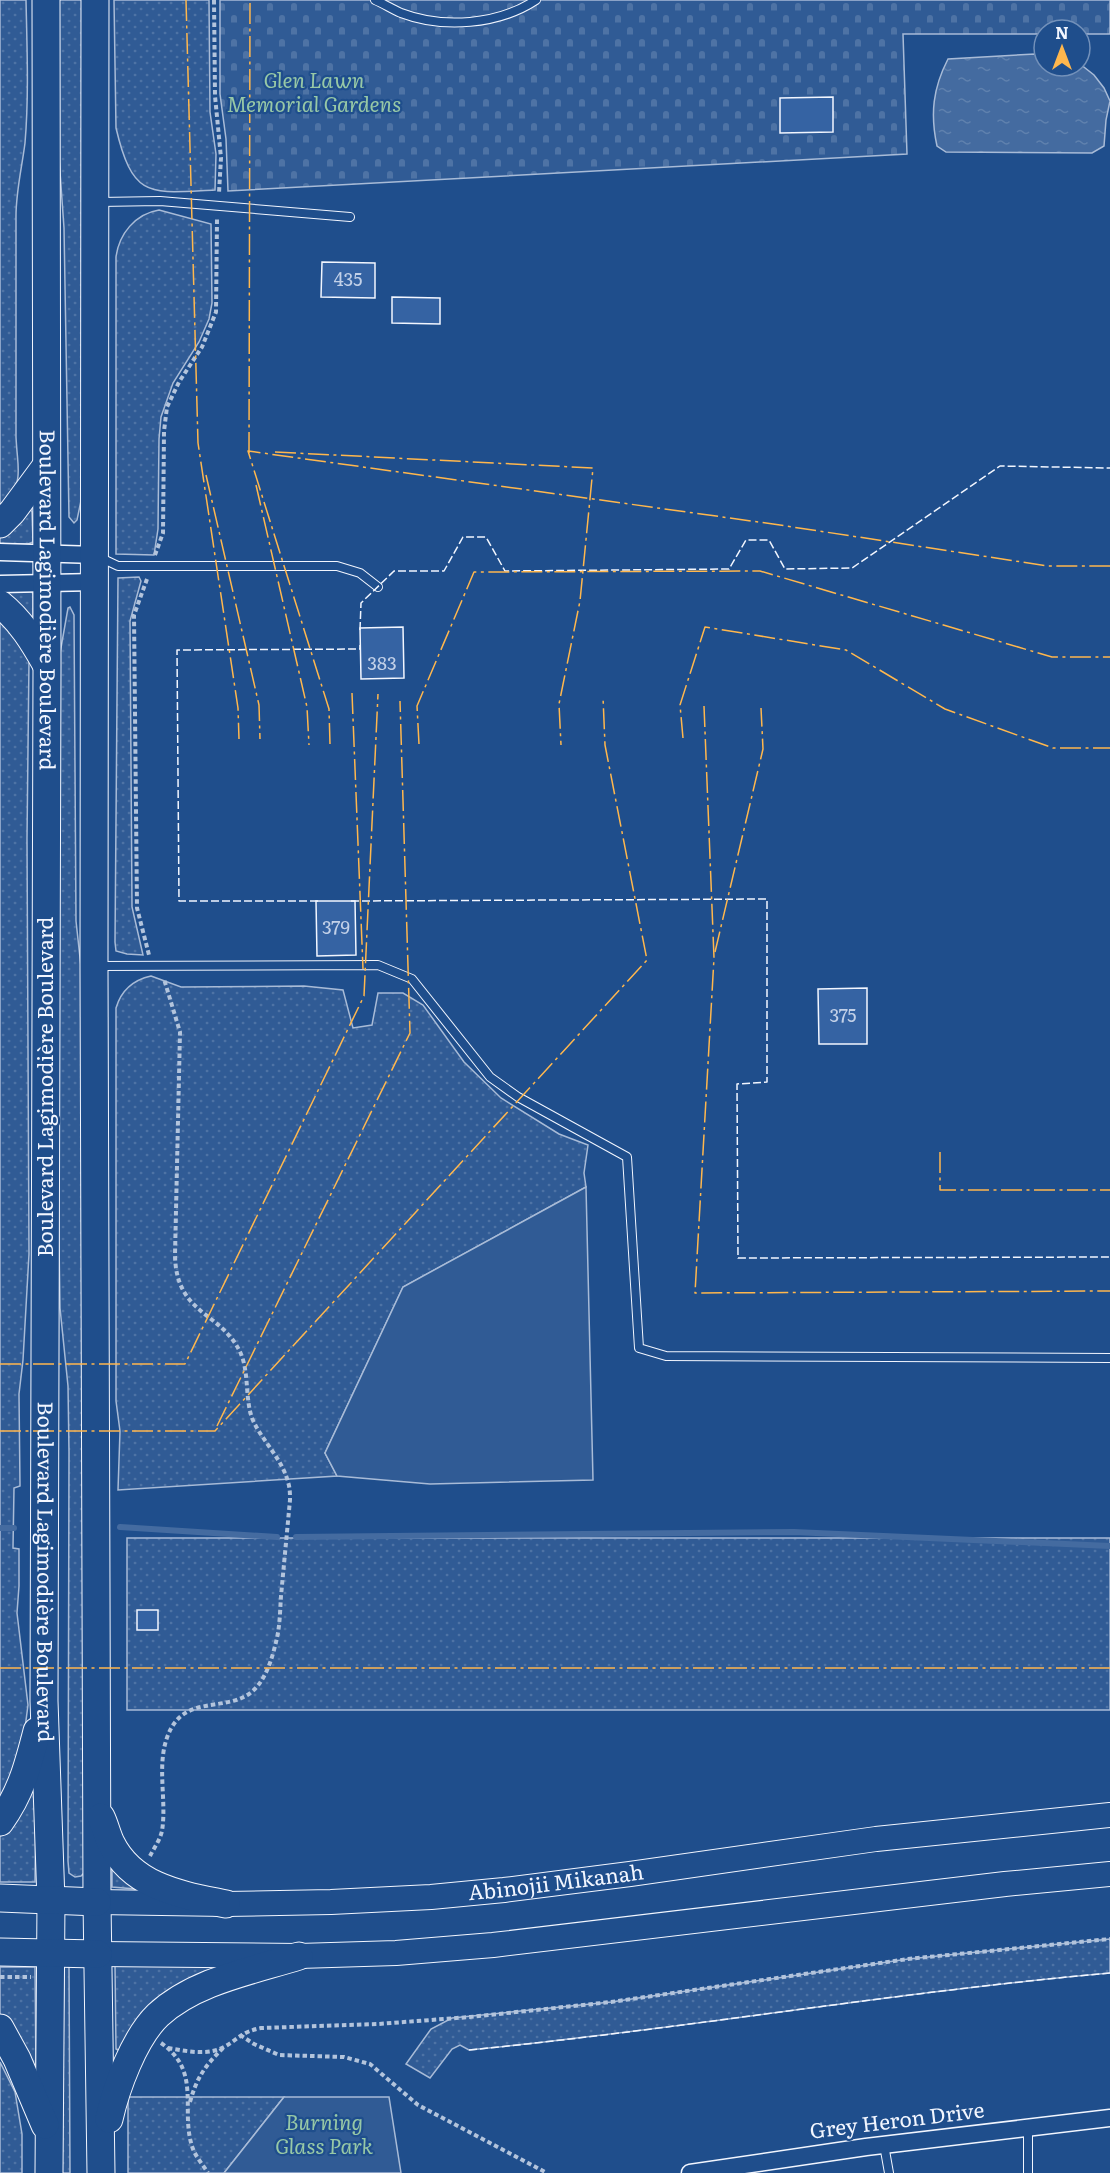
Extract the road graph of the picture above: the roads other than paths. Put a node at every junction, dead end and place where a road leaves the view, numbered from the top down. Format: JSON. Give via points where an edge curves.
{"nodes":[{"id":1,"x":45,"y":0,"type":"edge"},
{"id":2,"x":95,"y":0,"type":"edge"},
{"id":3,"x":375,"y":0,"type":"edge"},
{"id":4,"x":536,"y":0,"type":"edge"},
{"id":5,"x":95,"y":202,"type":"junction"},
{"id":6,"x":350,"y":217,"type":"dead end"},
{"id":7,"x":46,"y":466,"type":"junction"},
{"id":8,"x":0,"y":524,"type":"edge"},
{"id":9,"x":0,"y":552,"type":"edge"},
{"id":10,"x":46,"y":554,"type":"junction"},
{"id":11,"x":105,"y":570,"type":"junction"},
{"id":12,"x":46,"y":582,"type":"junction"},
{"id":13,"x":0,"y":584,"type":"edge"},
{"id":14,"x":378,"y":587,"type":"dead end"},
{"id":15,"x":0,"y":604,"type":"edge"},
{"id":16,"x":47,"y":665,"type":"junction"},
{"id":17,"x":94,"y":966,"type":"junction"},
{"id":18,"x":1110,"y":1358,"type":"edge"},
{"id":19,"x":44,"y":1701,"type":"junction"},
{"id":20,"x":97,"y":1805,"type":"junction"},
{"id":21,"x":1110,"y":1815,"type":"edge"},
{"id":22,"x":0,"y":1822,"type":"edge"},
{"id":23,"x":1110,"y":1874,"type":"edge"},
{"id":24,"x":0,"y":1898,"type":"edge"},
{"id":25,"x":51,"y":1901,"type":"junction"},
{"id":26,"x":97,"y":1902,"type":"junction"},
{"id":27,"x":226,"y":1904,"type":"junction"},
{"id":28,"x":0,"y":1952,"type":"edge"},
{"id":29,"x":51,"y":1953,"type":"junction"},
{"id":30,"x":98,"y":1954,"type":"junction"},
{"id":31,"x":298,"y":1956,"type":"junction"},
{"id":32,"x":0,"y":2028,"type":"edge"},
{"id":33,"x":1110,"y":2118,"type":"edge"},
{"id":34,"x":1028,"y":2128,"type":"junction"},
{"id":35,"x":49,"y":2133,"type":"junction"},
{"id":36,"x":884,"y":2145,"type":"junction"},
{"id":37,"x":101,"y":2164,"type":"edge"},
{"id":38,"x":711,"y":2171,"type":"edge"},
{"id":39,"x":49,"y":2173,"type":"edge"},
{"id":40,"x":690,"y":2173,"type":"edge"},
{"id":41,"x":889,"y":2173,"type":"edge"},
{"id":42,"x":1028,"y":2173,"type":"edge"}],
"edges":[{"from":1,"to":7,"type":"main road","name":"Boulevard Lagimodière Boulevard"},
{"from":2,"to":5,"type":"main road"},
{"from":3,"to":4,"type":"lane","via":[[402,13],[439,22],[478,22]]},
{"from":5,"to":6,"type":"lane","via":[[160,201]]},
{"from":5,"to":11,"type":"main road"},
{"from":7,"to":8,"type":"main road"},
{"from":7,"to":10,"type":"main road","name":"Boulevard Lagimodière Boulevard"},
{"from":9,"to":10,"type":"street"},
{"from":10,"to":11,"type":"street"},
{"from":10,"to":12,"type":"main road","name":"Boulevard Lagimodière Boulevard"},
{"from":11,"to":12,"type":"street"},
{"from":11,"to":14,"type":"lane","via":[[151,566],[337,566],[360,573]]},
{"from":11,"to":17,"type":"main road"},
{"from":12,"to":13,"type":"street"},
{"from":12,"to":16,"type":"main road","name":"Boulevard Lagimodière Boulevard"},
{"from":15,"to":16,"type":"main road","via":[[17,618]]},
{"from":16,"to":19,"type":"main road","name":"Boulevard Lagimodière Boulevard"},
{"from":17,"to":18,"type":"lane","via":[[378,965],[412,979],[490,1077],[518,1097],[627,1157],[639,1348],[666,1356]]},
{"from":17,"to":20,"type":"main road"},
{"from":19,"to":22,"type":"main road","via":[[30,1760],[14,1802]]},
{"from":19,"to":25,"type":"main road","name":"Boulevard Lagimodière Boulevard"},
{"from":20,"to":26,"type":"main road"},
{"from":20,"to":27,"type":"main road","via":[[111,1843],[136,1874],[174,1893]]},
{"from":21,"to":27,"type":"street","name":"Abinojii Mikanah","via":[[876,1839],[504,1890],[375,1900]]},
{"from":23,"to":31,"type":"street","via":[[493,1946]]},
{"from":24,"to":25,"type":"main road","name":"Abinojii Mikanah"},
{"from":25,"to":26,"type":"main road","name":"Abinojii Mikanah"},
{"from":25,"to":29,"type":"main road","name":"Boulevard Lagimodière Boulevard"},
{"from":26,"to":27,"type":"street","name":"Abinojii Mikanah"},
{"from":26,"to":30,"type":"main road"},
{"from":28,"to":29,"type":"main road"},
{"from":29,"to":30,"type":"main road"},
{"from":29,"to":35,"type":"main road","name":"Boulevard Lagimodière Boulevard"},
{"from":30,"to":31,"type":"street"},
{"from":30,"to":37,"type":"main road"},
{"from":31,"to":37,"type":"main road","via":[[223,1979],[174,2003],[157,2016],[123,2072]]},
{"from":32,"to":35,"type":"main road"},
{"from":33,"to":34,"type":"street","name":"Grey Heron Drive"},
{"from":34,"to":36,"type":"street","name":"Grey Heron Drive"},
{"from":34,"to":42,"type":"lane"},
{"from":35,"to":39,"type":"main road","name":"Boulevard Lagimodière Boulevard"},
{"from":36,"to":38,"type":"street","name":"Grey Heron Drive"},
{"from":36,"to":41,"type":"lane"},
{"from":38,"to":40,"type":"street","name":"Grey Heron Drive"}]}
